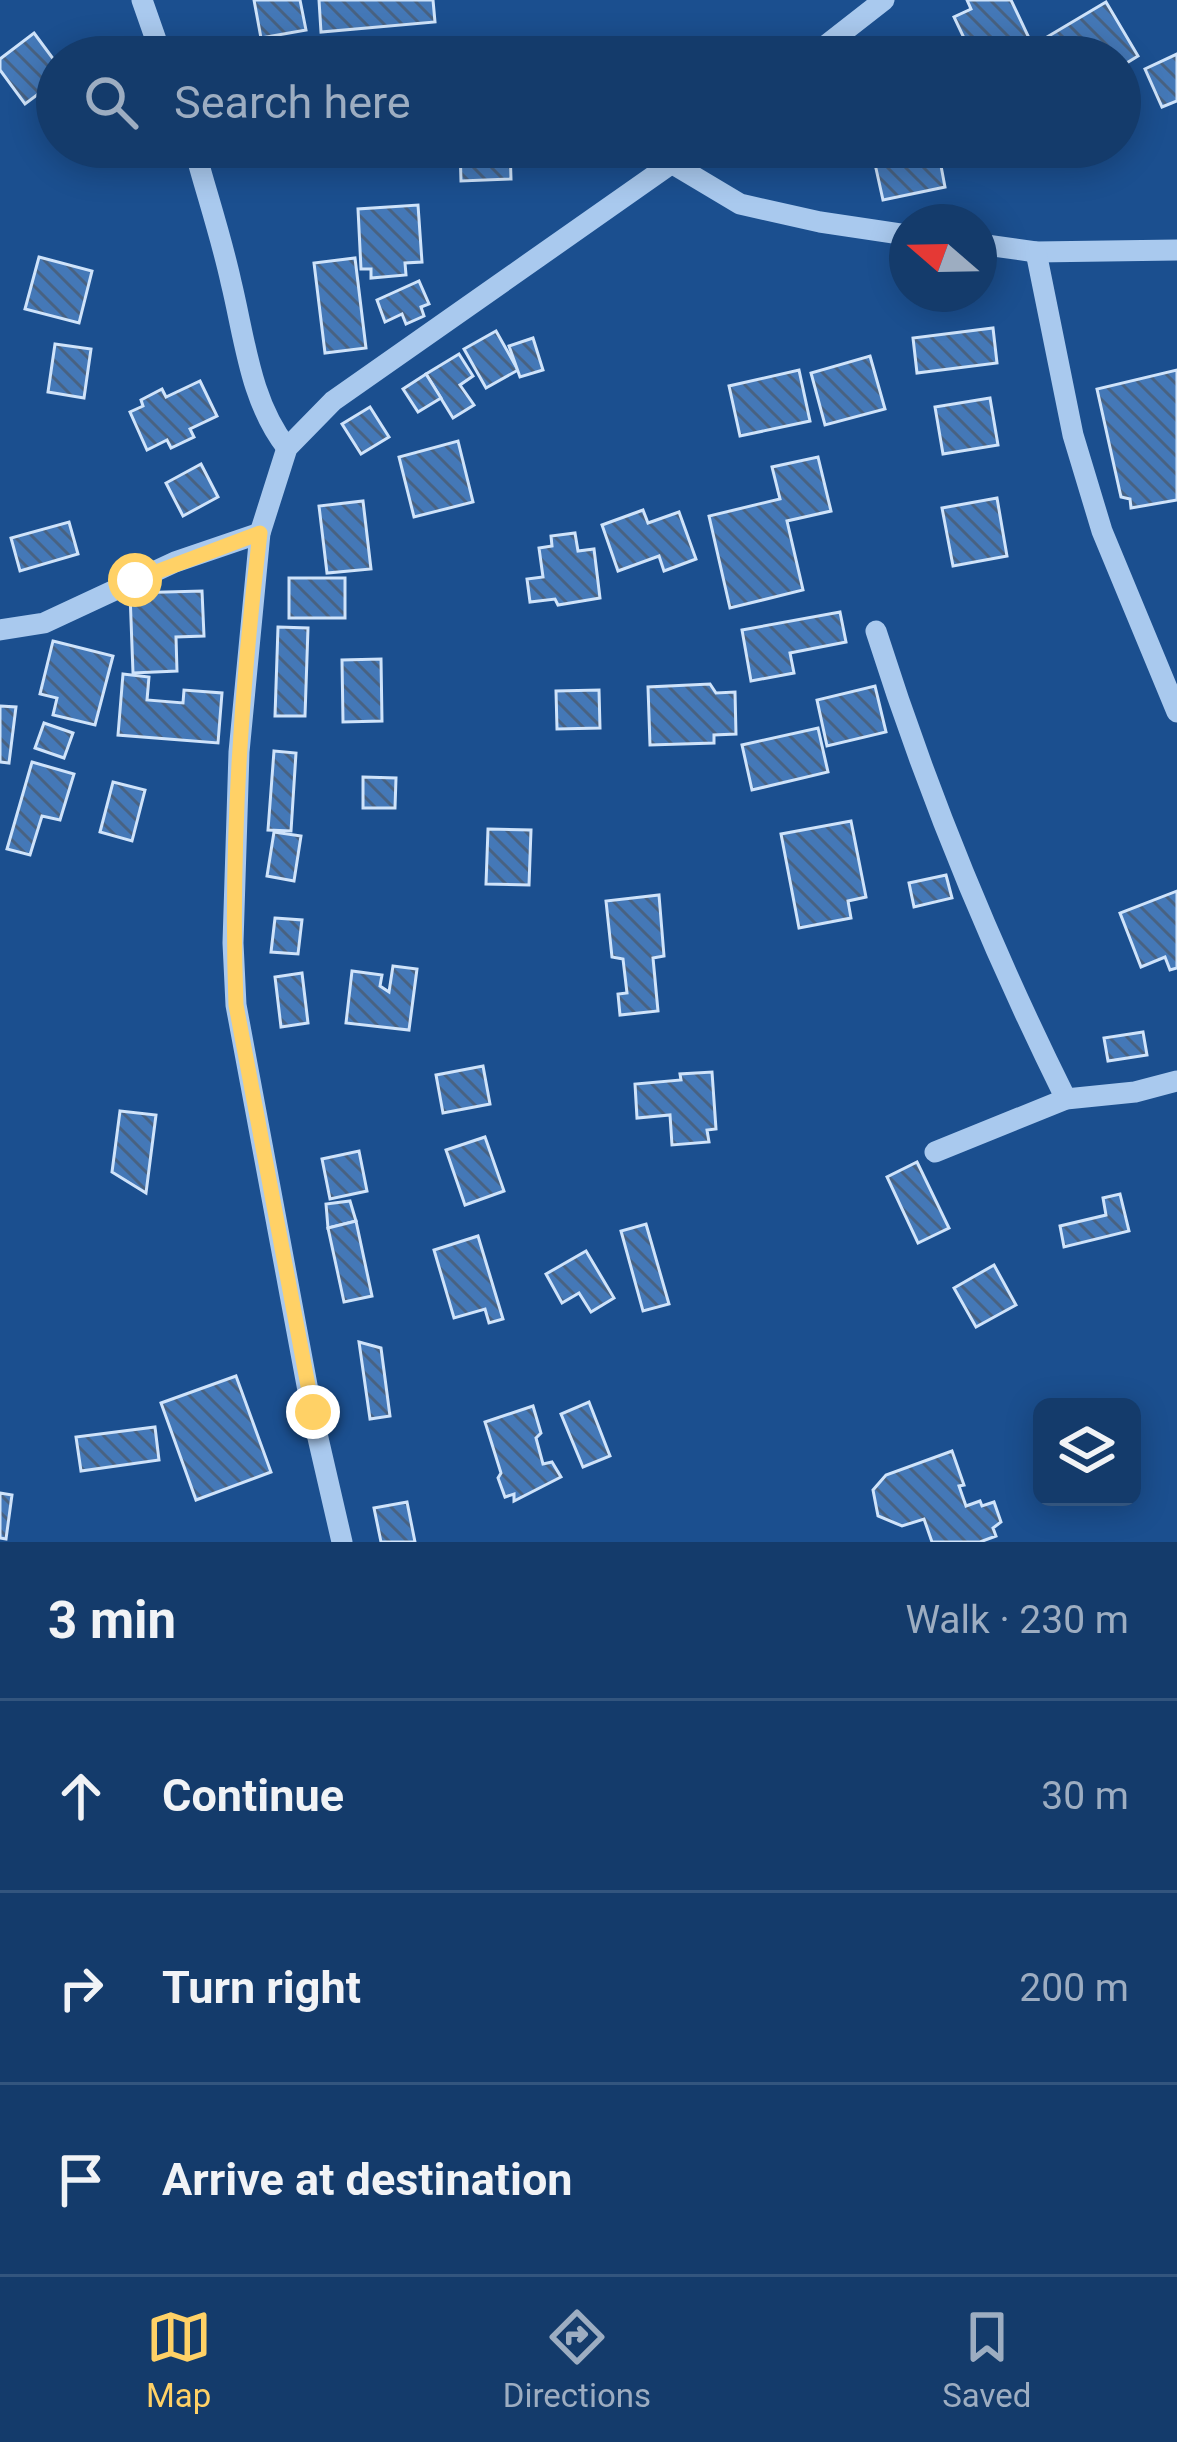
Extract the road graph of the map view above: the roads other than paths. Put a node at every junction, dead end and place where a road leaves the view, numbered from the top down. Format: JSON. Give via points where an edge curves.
{"nodes":[{"id":1,"x":142,"y":0,"type":"edge"},
{"id":2,"x":884,"y":0,"type":"edge"},
{"id":3,"x":155,"y":36,"type":"edge"},
{"id":4,"x":838,"y":36,"type":"edge"},
{"id":5,"x":200,"y":168,"type":"edge"},
{"id":6,"x":667,"y":168,"type":"edge"},
{"id":7,"x":680,"y":168,"type":"edge"},
{"id":8,"x":889,"y":233,"type":"edge"},
{"id":9,"x":997,"y":247,"type":"edge"},
{"id":10,"x":1177,"y":250,"type":"edge"},
{"id":11,"x":1036,"y":252,"type":"junction"},
{"id":12,"x":287,"y":448,"type":"junction"},
{"id":13,"x":260,"y":533,"type":"junction"},
{"id":14,"x":0,"y":630,"type":"edge"},
{"id":15,"x":876,"y":631,"type":"dead end"},
{"id":16,"x":1177,"y":712,"type":"edge"},
{"id":17,"x":1177,"y":1081,"type":"edge"},
{"id":18,"x":1066,"y":1100,"type":"junction"},
{"id":19,"x":934,"y":1152,"type":"dead end"},
{"id":20,"x":342,"y":1542,"type":"edge"}],
"edges":[{"from":1,"to":3,"type":"street"},
{"from":2,"to":4,"type":"street"},
{"from":5,"to":12,"type":"street","via":[[256,391]]},
{"from":6,"to":12,"type":"street","via":[[333,401]]},
{"from":7,"to":8,"type":"street","via":[[740,204]]},
{"from":9,"to":11,"type":"street"},
{"from":10,"to":11,"type":"street"},
{"from":11,"to":16,"type":"street","via":[[1073,435],[1102,531]]},
{"from":12,"to":13,"type":"street"},
{"from":13,"to":14,"type":"street","via":[[44,623]]},
{"from":13,"to":20,"type":"street","via":[[239,752],[236,1005]]},
{"from":15,"to":18,"type":"street","via":[[975,902]]},
{"from":17,"to":18,"type":"street"},
{"from":18,"to":19,"type":"street"}]}
